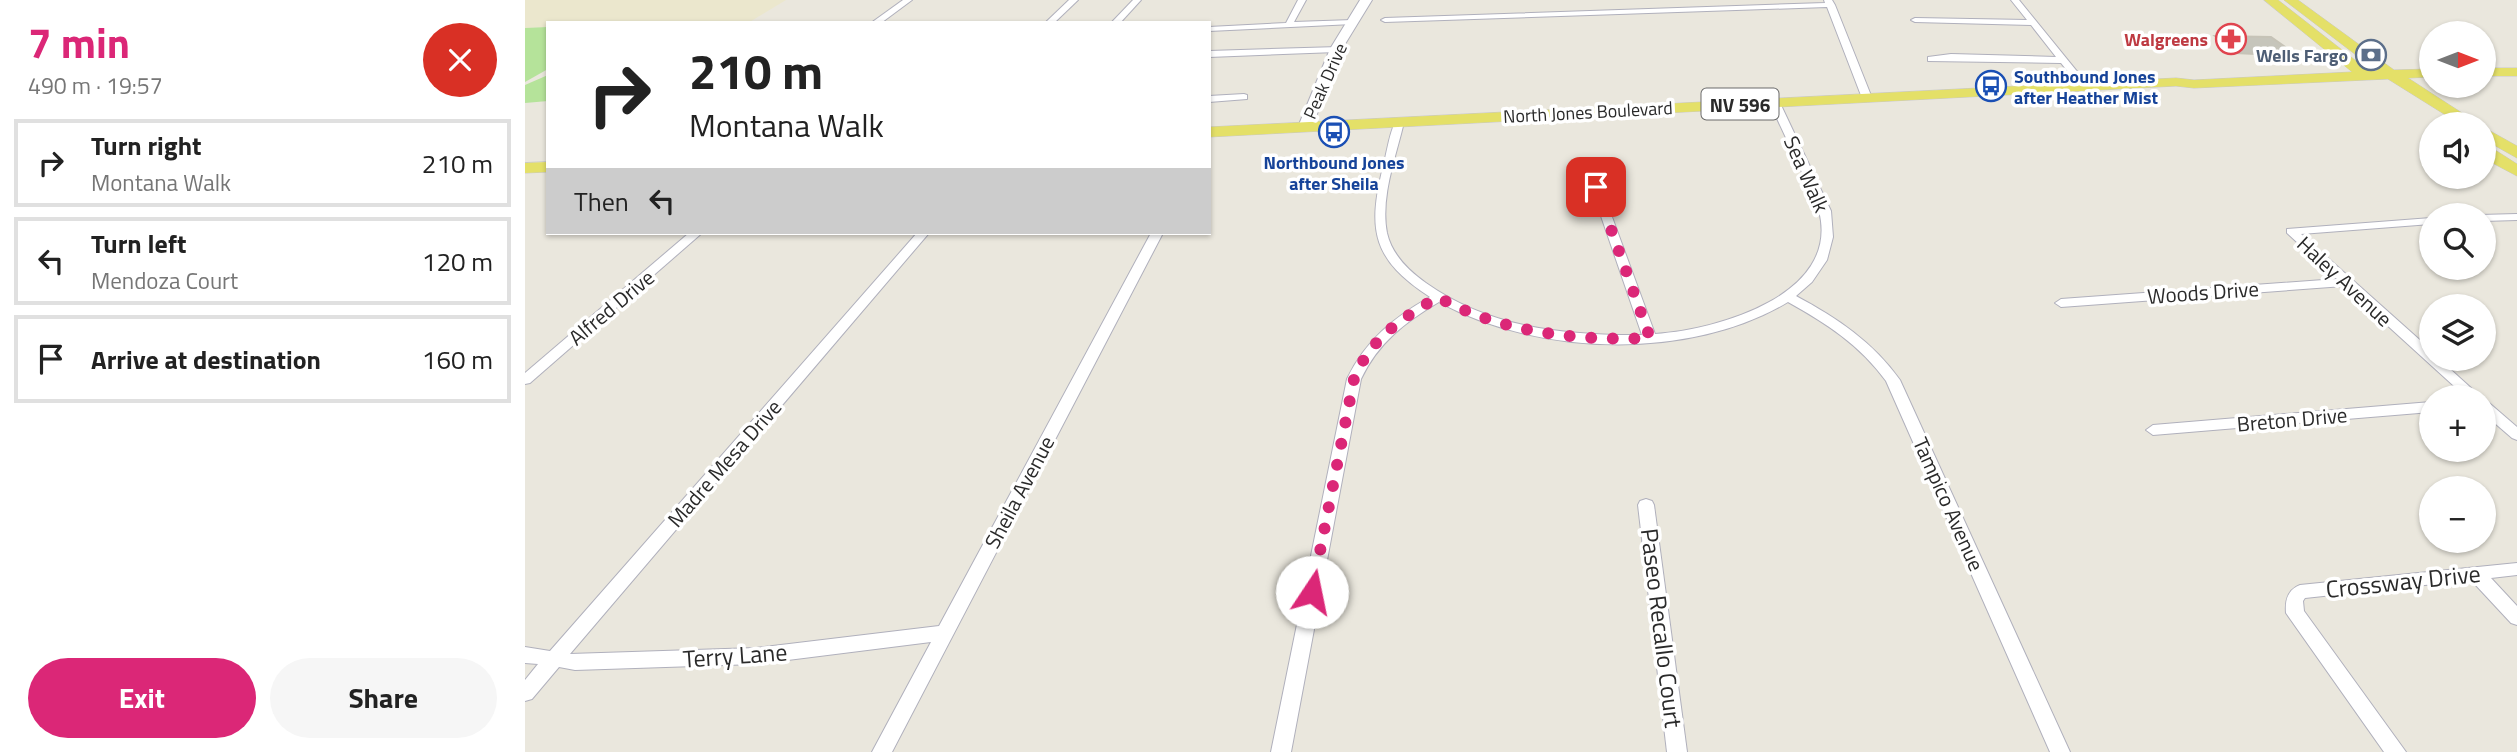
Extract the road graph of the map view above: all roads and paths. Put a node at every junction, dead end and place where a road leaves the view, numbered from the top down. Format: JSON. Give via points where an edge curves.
{"nodes":[{"id":1,"x":908,"y":0,"type":"edge"},
{"id":2,"x":1074,"y":0,"type":"edge"},
{"id":3,"x":1137,"y":0,"type":"edge"},
{"id":4,"x":1302,"y":0,"type":"edge"},
{"id":5,"x":1366,"y":0,"type":"edge"},
{"id":6,"x":2015,"y":0,"type":"edge"},
{"id":7,"x":2270,"y":0,"type":"edge"},
{"id":8,"x":2290,"y":0,"type":"edge"},
{"id":9,"x":1829,"y":2,"type":"edge"},
{"id":10,"x":1385,"y":20,"type":"dead end"},
{"id":11,"x":1915,"y":20,"type":"dead end"},
{"id":12,"x":878,"y":21,"type":"edge"},
{"id":13,"x":1051,"y":21,"type":"edge"},
{"id":14,"x":1117,"y":21,"type":"edge"},
{"id":15,"x":1353,"y":22,"type":"junction"},
{"id":16,"x":2034,"y":23,"type":"junction"},
{"id":17,"x":1289,"y":24,"type":"junction"},
{"id":18,"x":1211,"y":29,"type":"edge"},
{"id":19,"x":1336,"y":49,"type":"junction"},
{"id":20,"x":1211,"y":54,"type":"edge"},
{"id":21,"x":1931,"y":59,"type":"dead end"},
{"id":22,"x":2064,"y":60,"type":"junction"},
{"id":23,"x":2385,"y":71,"type":"junction"},
{"id":24,"x":2359,"y":72,"type":"junction"},
{"id":25,"x":2419,"y":72,"type":"edge"},
{"id":26,"x":2496,"y":72,"type":"edge"},
{"id":27,"x":2517,"y":72,"type":"edge"},
{"id":28,"x":2085,"y":87,"type":"junction"},
{"id":29,"x":1244,"y":97,"type":"dead end"},
{"id":30,"x":1867,"y":98,"type":"junction"},
{"id":31,"x":1211,"y":99,"type":"edge"},
{"id":32,"x":1775,"y":103,"type":"junction"},
{"id":33,"x":2423,"y":112,"type":"edge"},
{"id":34,"x":2452,"y":112,"type":"edge"},
{"id":35,"x":1399,"y":122,"type":"junction"},
{"id":36,"x":1305,"y":127,"type":"junction"},
{"id":37,"x":1211,"y":133,"type":"edge"},
{"id":38,"x":2496,"y":140,"type":"edge"},
{"id":39,"x":2517,"y":153,"type":"edge"},
{"id":40,"x":2496,"y":158,"type":"edge"},
{"id":41,"x":546,"y":167,"type":"edge"},
{"id":42,"x":525,"y":168,"type":"edge"},
{"id":43,"x":2517,"y":171,"type":"edge"},
{"id":44,"x":1596,"y":187,"type":"dead end"},
{"id":45,"x":2517,"y":217,"type":"edge"},
{"id":46,"x":2496,"y":218,"type":"edge"},
{"id":47,"x":2419,"y":222,"type":"edge"},
{"id":48,"x":694,"y":235,"type":"edge"},
{"id":49,"x":920,"y":235,"type":"edge"},
{"id":50,"x":1156,"y":235,"type":"edge"},
{"id":51,"x":2345,"y":282,"type":"junction"},
{"id":52,"x":1438,"y":297,"type":"junction"},
{"id":53,"x":1789,"y":297,"type":"junction"},
{"id":54,"x":2061,"y":303,"type":"dead end"},
{"id":55,"x":1650,"y":338,"type":"junction"},
{"id":56,"x":2419,"y":348,"type":"edge"},
{"id":57,"x":2445,"y":371,"type":"edge"},
{"id":58,"x":525,"y":380,"type":"edge"},
{"id":59,"x":2460,"y":385,"type":"edge"},
{"id":60,"x":2419,"y":408,"type":"edge"},
{"id":61,"x":2496,"y":417,"type":"edge"},
{"id":62,"x":2153,"y":430,"type":"dead end"},
{"id":63,"x":2517,"y":436,"type":"edge"},
{"id":64,"x":1646,"y":505,"type":"dead end"},
{"id":65,"x":2517,"y":569,"type":"edge"},
{"id":66,"x":2475,"y":573,"type":"junction"},
{"id":67,"x":2517,"y":618,"type":"edge"},
{"id":68,"x":945,"y":633,"type":"junction"},
{"id":69,"x":525,"y":655,"type":"edge"},
{"id":70,"x":555,"y":658,"type":"junction"},
{"id":71,"x":525,"y":693,"type":"edge"},
{"id":72,"x":882,"y":752,"type":"edge"},
{"id":73,"x":1281,"y":752,"type":"edge"},
{"id":74,"x":1677,"y":752,"type":"edge"},
{"id":75,"x":2060,"y":752,"type":"edge"},
{"id":76,"x":2396,"y":752,"type":"edge"}],
"edges":[{"from":1,"to":12,"type":"street"},
{"from":2,"to":13,"type":"street"},
{"from":3,"to":14,"type":"street"},
{"from":4,"to":17,"type":"street"},
{"from":5,"to":15,"type":"street","name":"Peak Drive"},
{"from":6,"to":16,"type":"street"},
{"from":7,"to":24,"type":"main road"},
{"from":8,"to":23,"type":"main road"},
{"from":9,"to":10,"type":"street"},
{"from":9,"to":30,"type":"street"},
{"from":11,"to":16,"type":"street"},
{"from":15,"to":17,"type":"street"},
{"from":15,"to":19,"type":"street","name":"Peak Drive"},
{"from":16,"to":22,"type":"street"},
{"from":17,"to":18,"type":"street"},
{"from":19,"to":20,"type":"street"},
{"from":19,"to":36,"type":"street","name":"Peak Drive"},
{"from":21,"to":22,"type":"street"},
{"from":22,"to":28,"type":"street"},
{"from":23,"to":24,"type":"main road","name":"North Jones Boulevard","number":"NV 596"},
{"from":23,"to":25,"type":"main road","name":"North Jones Boulevard","number":"NV 596"},
{"from":23,"to":34,"type":"main road"},
{"from":24,"to":28,"type":"main road","name":"North Jones Boulevard","number":"NV 596"},
{"from":24,"to":33,"type":"main road"},
{"from":26,"to":27,"type":"main road"},
{"from":28,"to":30,"type":"main road","name":"North Jones Boulevard","number":"NV 596"},
{"from":29,"to":31,"type":"street"},
{"from":30,"to":32,"type":"main road","name":"North Jones Boulevard","number":"NV 596"},
{"from":32,"to":35,"type":"main road","name":"North Jones Boulevard","number":"NV 596"},
{"from":32,"to":53,"type":"street","name":"Sea Walk","via":[[1829,225],[1826,251],[1808,280]]},
{"from":35,"to":36,"type":"main road","name":"North Jones Boulevard","number":"NV 596"},
{"from":35,"to":52,"type":"street","name":"Sea Walk","via":[[1380,230],[1397,264]]},
{"from":36,"to":37,"type":"main road","name":"North Jones Boulevard","number":"NV 596"},
{"from":38,"to":39,"type":"main road"},
{"from":40,"to":43,"type":"main road"},
{"from":41,"to":42,"type":"main road"},
{"from":44,"to":55,"type":"street"},
{"from":45,"to":46,"type":"street"},
{"from":47,"to":51,"type":"street","name":"Haley Avenue","via":[[2291,231]]},
{"from":48,"to":58,"type":"street","name":"Alfred Drive"},
{"from":49,"to":70,"type":"street","name":"Madre Mesa Drive"},
{"from":50,"to":68,"type":"street","name":"Sheila Avenue"},
{"from":51,"to":54,"type":"street","name":"Woods Drive"},
{"from":51,"to":56,"type":"street","name":"Haley Avenue"},
{"from":52,"to":55,"type":"street","name":"Sea Walk","via":[[1507,325],[1555,335]]},
{"from":52,"to":73,"type":"street","via":[[1401,318],[1379,338],[1354,379]]},
{"from":53,"to":55,"type":"street","name":"Sea Walk","via":[[1750,316],[1695,333]]},
{"from":53,"to":75,"type":"street","name":"Tampico Avenue","via":[[1844,328],[1879,360],[1893,380]]},
{"from":57,"to":59,"type":"street","name":"Haley Avenue"},
{"from":60,"to":62,"type":"street","name":"Breton Drive"},
{"from":61,"to":63,"type":"street"},
{"from":64,"to":74,"type":"street","name":"Paseo Recallo Court"},
{"from":65,"to":66,"type":"street","name":"Crossway Drive"},
{"from":66,"to":67,"type":"street"},
{"from":66,"to":76,"type":"street","name":"Crossway Drive","via":[[2300,592],[2294,600],[2295,613]]},
{"from":68,"to":70,"type":"street","name":"Terry Lane","via":[[756,656],[575,662]]},
{"from":68,"to":72,"type":"street","name":"Sheila Avenue"},
{"from":69,"to":70,"type":"street","name":"Terry Lane"},
{"from":70,"to":71,"type":"street","name":"Madre Mesa Drive"}]}
